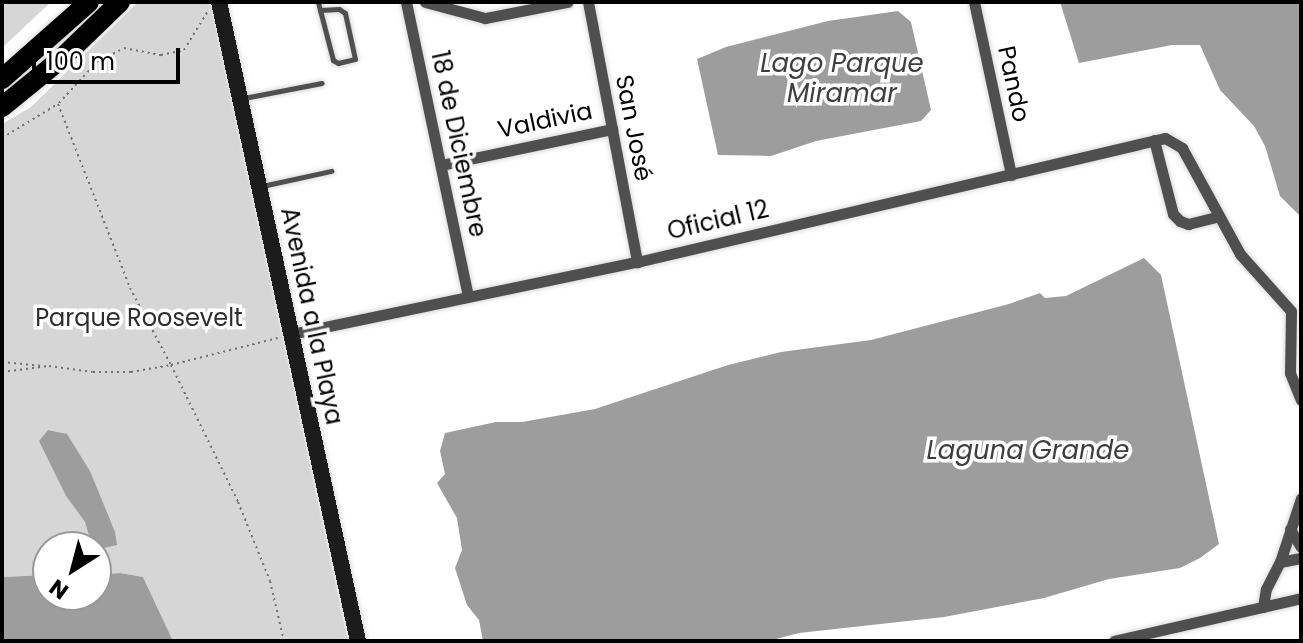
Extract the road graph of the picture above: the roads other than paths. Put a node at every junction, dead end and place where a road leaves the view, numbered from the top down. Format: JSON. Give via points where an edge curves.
{"nodes":[{"id":1,"x":89,"y":2,"type":"edge"},
{"id":2,"x":120,"y":2,"type":"edge"},
{"id":3,"x":219,"y":2,"type":"edge"},
{"id":4,"x":318,"y":2,"type":"edge"},
{"id":5,"x":406,"y":2,"type":"edge"},
{"id":6,"x":425,"y":2,"type":"edge"},
{"id":7,"x":567,"y":2,"type":"edge"},
{"id":8,"x":588,"y":2,"type":"edge"},
{"id":9,"x":974,"y":2,"type":"edge"},
{"id":10,"x":320,"y":10,"type":"junction"},
{"id":11,"x":2,"y":79,"type":"edge"},
{"id":12,"x":322,"y":83,"type":"dead end"},
{"id":13,"x":240,"y":99,"type":"junction"},
{"id":14,"x":2,"y":107,"type":"edge"},
{"id":15,"x":612,"y":129,"type":"junction"},
{"id":16,"x":1154,"y":140,"type":"junction"},
{"id":17,"x":441,"y":165,"type":"junction"},
{"id":18,"x":331,"y":171,"type":"dead end"},
{"id":19,"x":1011,"y":175,"type":"junction"},
{"id":20,"x":259,"y":186,"type":"junction"},
{"id":21,"x":1217,"y":217,"type":"junction"},
{"id":22,"x":637,"y":262,"type":"junction"},
{"id":23,"x":468,"y":296,"type":"junction"},
{"id":24,"x":1296,"y":314,"type":"edge"},
{"id":25,"x":291,"y":334,"type":"junction"},
{"id":26,"x":1301,"y":336,"type":"edge"},
{"id":27,"x":1289,"y":344,"type":"junction"},
{"id":28,"x":1301,"y":400,"type":"edge"},
{"id":29,"x":1301,"y":498,"type":"edge"},
{"id":30,"x":1290,"y":528,"type":"junction"},
{"id":31,"x":1301,"y":547,"type":"edge"},
{"id":32,"x":1301,"y":558,"type":"edge"},
{"id":33,"x":1280,"y":562,"type":"junction"},
{"id":34,"x":1301,"y":598,"type":"edge"},
{"id":35,"x":1263,"y":607,"type":"junction"},
{"id":36,"x":358,"y":641,"type":"edge"},
{"id":37,"x":1114,"y":641,"type":"edge"}],
"edges":[{"from":1,"to":11,"type":"highway"},
{"from":2,"to":14,"type":"highway"},
{"from":3,"to":13,"type":"street","name":"Avenida a la Playa"},
{"from":4,"to":10,"type":"lane"},
{"from":5,"to":17,"type":"street","name":"18 de Diciembre"},
{"from":6,"to":7,"type":"street","via":[[485,18]]},
{"from":8,"to":15,"type":"street","name":"San José"},
{"from":9,"to":19,"type":"street","name":"Pando"},
{"from":10,"to":10,"type":"lane","via":[[333,60],[355,59],[345,13]]},
{"from":12,"to":13,"type":"lane"},
{"from":13,"to":20,"type":"street","name":"Avenida a la Playa"},
{"from":15,"to":17,"type":"street","name":"Valdivia"},
{"from":15,"to":22,"type":"street","name":"San José"},
{"from":16,"to":19,"type":"street","name":"Oficial 12"},
{"from":16,"to":21,"type":"street","via":[[1171,140],[1182,148]]},
{"from":16,"to":21,"type":"street","via":[[1173,214],[1188,224]]},
{"from":17,"to":23,"type":"street","name":"18 de Diciembre"},
{"from":18,"to":20,"type":"lane"},
{"from":19,"to":22,"type":"street","name":"Oficial 12"},
{"from":20,"to":25,"type":"street","name":"Avenida a la Playa"},
{"from":21,"to":24,"type":"street","via":[[1240,254]]},
{"from":22,"to":23,"type":"street","name":"Oficial 12"},
{"from":23,"to":25,"type":"street","name":"Oficial 12"},
{"from":24,"to":27,"type":"street"},
{"from":25,"to":36,"type":"street","name":"Avenida a la Playa"},
{"from":26,"to":27,"type":"street"},
{"from":27,"to":28,"type":"street","via":[[1290,373]]},
{"from":29,"to":30,"type":"street"},
{"from":30,"to":31,"type":"street"},
{"from":30,"to":33,"type":"street"},
{"from":32,"to":33,"type":"street"},
{"from":33,"to":35,"type":"street"},
{"from":34,"to":35,"type":"street"},
{"from":35,"to":37,"type":"street"}]}
